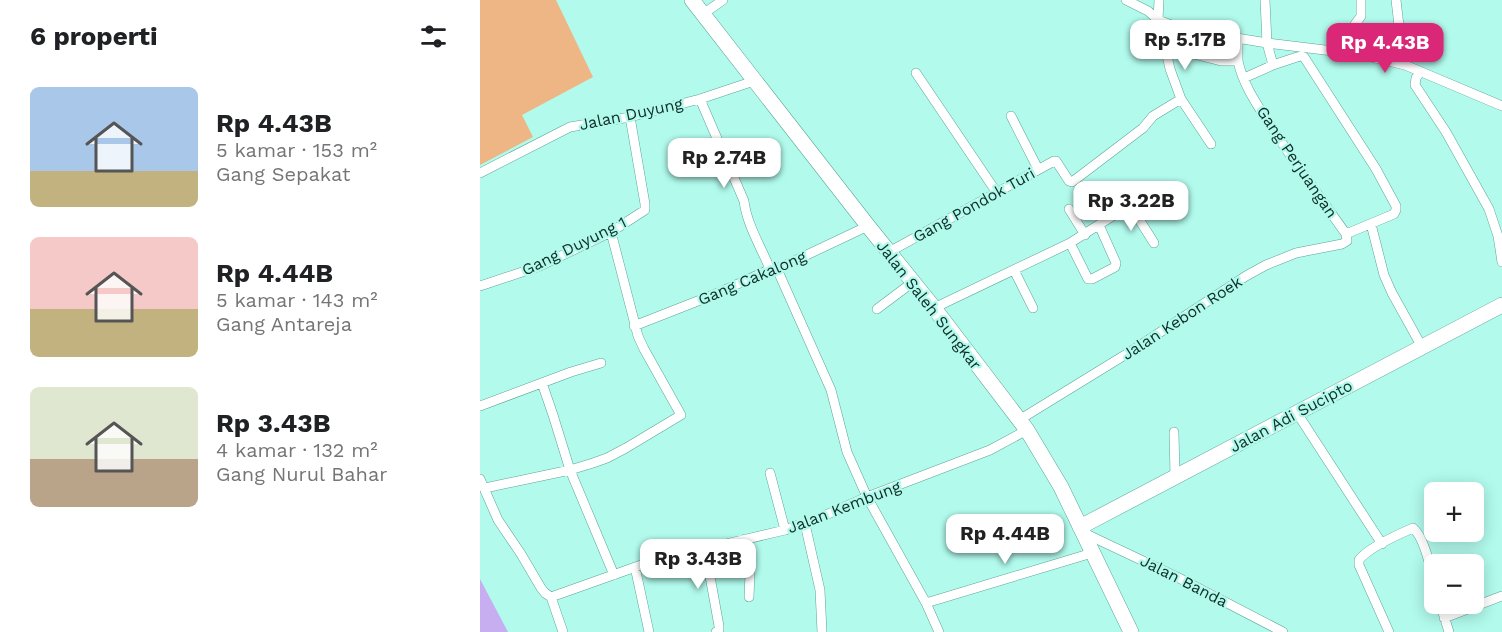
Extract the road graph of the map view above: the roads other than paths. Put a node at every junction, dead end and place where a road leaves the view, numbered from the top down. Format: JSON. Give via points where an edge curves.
{"nodes":[{"id":1,"x":692,"y":0,"type":"edge"},
{"id":2,"x":723,"y":0,"type":"edge"},
{"id":3,"x":1126,"y":0,"type":"edge"},
{"id":4,"x":1159,"y":0,"type":"edge"},
{"id":5,"x":1266,"y":0,"type":"edge"},
{"id":6,"x":1360,"y":0,"type":"edge"},
{"id":7,"x":1396,"y":0,"type":"edge"},
{"id":8,"x":703,"y":14,"type":"junction"},
{"id":9,"x":1158,"y":20,"type":"junction"},
{"id":10,"x":1238,"y":38,"type":"junction"},
{"id":11,"x":1267,"y":43,"type":"junction"},
{"id":12,"x":1178,"y":50,"type":"dead end"},
{"id":13,"x":1167,"y":51,"type":"dead end"},
{"id":14,"x":1358,"y":54,"type":"junction"},
{"id":15,"x":1238,"y":61,"type":"junction"},
{"id":16,"x":1393,"y":62,"type":"junction"},
{"id":17,"x":1273,"y":65,"type":"junction"},
{"id":18,"x":1420,"y":72,"type":"junction"},
{"id":19,"x":916,"y":73,"type":"dead end"},
{"id":20,"x":1244,"y":78,"type":"junction"},
{"id":21,"x":754,"y":81,"type":"junction"},
{"id":22,"x":700,"y":99,"type":"junction"},
{"id":23,"x":1181,"y":99,"type":"junction"},
{"id":24,"x":1502,"y":106,"type":"edge"},
{"id":25,"x":1011,"y":116,"type":"dead end"},
{"id":26,"x":630,"y":117,"type":"junction"},
{"id":27,"x":1210,"y":144,"type":"dead end"},
{"id":28,"x":1038,"y":169,"type":"junction"},
{"id":29,"x":480,"y":172,"type":"edge"},
{"id":30,"x":998,"y":193,"type":"junction"},
{"id":31,"x":1130,"y":205,"type":"junction"},
{"id":32,"x":1069,"y":209,"type":"dead end"},
{"id":33,"x":1170,"y":211,"type":"dead end"},
{"id":34,"x":1371,"y":224,"type":"junction"},
{"id":35,"x":1099,"y":225,"type":"junction"},
{"id":36,"x":868,"y":226,"type":"junction"},
{"id":37,"x":611,"y":232,"type":"junction"},
{"id":38,"x":1346,"y":234,"type":"junction"},
{"id":39,"x":1085,"y":235,"type":"junction"},
{"id":40,"x":1070,"y":243,"type":"junction"},
{"id":41,"x":1154,"y":243,"type":"dead end"},
{"id":42,"x":889,"y":252,"type":"junction"},
{"id":43,"x":1502,"y":262,"type":"edge"},
{"id":44,"x":773,"y":269,"type":"junction"},
{"id":45,"x":1014,"y":270,"type":"junction"},
{"id":46,"x":913,"y":282,"type":"junction"},
{"id":47,"x":480,"y":286,"type":"edge"},
{"id":48,"x":1502,"y":305,"type":"edge"},
{"id":49,"x":934,"y":308,"type":"junction"},
{"id":50,"x":1033,"y":308,"type":"dead end"},
{"id":51,"x":877,"y":309,"type":"dead end"},
{"id":52,"x":634,"y":326,"type":"junction"},
{"id":53,"x":1422,"y":347,"type":"junction"},
{"id":54,"x":601,"y":363,"type":"dead end"},
{"id":55,"x":542,"y":383,"type":"junction"},
{"id":56,"x":480,"y":406,"type":"edge"},
{"id":57,"x":1298,"y":413,"type":"junction"},
{"id":58,"x":1023,"y":425,"type":"junction"},
{"id":59,"x":1174,"y":432,"type":"dead end"},
{"id":60,"x":570,"y":470,"type":"junction"},
{"id":61,"x":770,"y":473,"type":"dead end"},
{"id":62,"x":1175,"y":477,"type":"junction"},
{"id":63,"x":482,"y":484,"type":"edge"},
{"id":64,"x":867,"y":497,"type":"junction"},
{"id":65,"x":805,"y":524,"type":"junction"},
{"id":66,"x":785,"y":530,"type":"junction"},
{"id":67,"x":1082,"y":530,"type":"junction"},
{"id":68,"x":745,"y":539,"type":"junction"},
{"id":69,"x":1382,"y":544,"type":"junction"},
{"id":70,"x":705,"y":549,"type":"junction"},
{"id":71,"x":1092,"y":554,"type":"junction"},
{"id":72,"x":1426,"y":554,"type":"edge"},
{"id":73,"x":635,"y":567,"type":"junction"},
{"id":74,"x":614,"y":575,"type":"junction"},
{"id":75,"x":1502,"y":596,"type":"edge"},
{"id":76,"x":551,"y":597,"type":"junction"},
{"id":77,"x":749,"y":597,"type":"dead end"},
{"id":78,"x":926,"y":603,"type":"junction"},
{"id":79,"x":1443,"y":614,"type":"edge"},
{"id":80,"x":1444,"y":618,"type":"junction"},
{"id":81,"x":563,"y":632,"type":"edge"},
{"id":82,"x":649,"y":632,"type":"edge"},
{"id":83,"x":716,"y":632,"type":"edge"},
{"id":84,"x":822,"y":632,"type":"edge"},
{"id":85,"x":939,"y":632,"type":"edge"},
{"id":86,"x":1131,"y":632,"type":"edge"},
{"id":87,"x":1282,"y":632,"type":"edge"},
{"id":88,"x":1389,"y":632,"type":"edge"},
{"id":89,"x":1449,"y":632,"type":"edge"}],
"edges":[{"from":1,"to":8,"type":"highway","name":"Jalan Saleh Sungkar"},
{"from":2,"to":8,"type":"street"},
{"from":3,"to":9,"type":"street"},
{"from":4,"to":9,"type":"street"},
{"from":5,"to":11,"type":"street"},
{"from":6,"to":14,"type":"street","via":[[1361,16],[1352,29]]},
{"from":7,"to":16,"type":"street","via":[[1401,44],[1392,50]]},
{"from":8,"to":21,"type":"highway","name":"Jalan Saleh Sungkar"},
{"from":9,"to":10,"type":"street","via":[[1182,29]]},
{"from":10,"to":11,"type":"street"},
{"from":10,"to":15,"type":"street"},
{"from":11,"to":14,"type":"street"},
{"from":11,"to":17,"type":"street"},
{"from":12,"to":15,"type":"street","via":[[1221,61]]},
{"from":13,"to":23,"type":"street"},
{"from":14,"to":16,"type":"street"},
{"from":15,"to":20,"type":"street"},
{"from":16,"to":18,"type":"street"},
{"from":17,"to":20,"type":"street","name":"Gang Perjuangan"},
{"from":17,"to":34,"type":"street","name":"Gang Perjuangan","via":[[1304,57],[1376,169],[1396,210]]},
{"from":18,"to":24,"type":"street"},
{"from":18,"to":43,"type":"street","via":[[1415,79],[1416,87],[1489,209]]},
{"from":19,"to":30,"type":"street"},
{"from":20,"to":38,"type":"street","name":"Gang Perjuangan","via":[[1268,122]]},
{"from":21,"to":22,"type":"street","name":"Jalan Duyung"},
{"from":21,"to":36,"type":"highway","name":"Jalan Saleh Sungkar"},
{"from":22,"to":26,"type":"street","name":"Jalan Duyung"},
{"from":22,"to":44,"type":"street","via":[[749,221]]},
{"from":23,"to":27,"type":"street"},
{"from":23,"to":28,"type":"street","name":"Gang Pondok Turi","via":[[1153,116],[1072,182],[1056,161]]},
{"from":25,"to":28,"type":"street"},
{"from":26,"to":29,"type":"street","name":"Jalan Duyung","via":[[570,128]]},
{"from":26,"to":37,"type":"street","name":"Gang Duyung 1","via":[[645,210]]},
{"from":28,"to":30,"type":"street","name":"Gang Pondok Turi"},
{"from":30,"to":42,"type":"street","name":"Gang Pondok Turi"},
{"from":31,"to":33,"type":"street","via":[[1152,195]]},
{"from":31,"to":35,"type":"street"},
{"from":31,"to":41,"type":"street"},
{"from":32,"to":39,"type":"street"},
{"from":34,"to":38,"type":"street","name":"Gang Perjuangan"},
{"from":34,"to":53,"type":"street","via":[[1384,276]]},
{"from":35,"to":39,"type":"street"},
{"from":35,"to":40,"type":"street","via":[[1115,267],[1088,279]]},
{"from":36,"to":42,"type":"highway","name":"Jalan Saleh Sungkar"},
{"from":36,"to":44,"type":"street","name":"Gang Cakalong"},
{"from":37,"to":47,"type":"street","name":"Gang Duyung 1","via":[[540,266]]},
{"from":37,"to":52,"type":"street"},
{"from":38,"to":58,"type":"street","name":"Jalan Kebon Roek","via":[[1347,241],[1342,244],[1296,253],[1236,282]]},
{"from":39,"to":40,"type":"street"},
{"from":40,"to":45,"type":"street"},
{"from":42,"to":46,"type":"highway","name":"Jalan Saleh Sungkar"},
{"from":44,"to":52,"type":"street","name":"Gang Cakalong"},
{"from":44,"to":64,"type":"street","via":[[831,390],[847,452]]},
{"from":45,"to":49,"type":"street"},
{"from":45,"to":50,"type":"street"},
{"from":46,"to":49,"type":"highway","name":"Jalan Saleh Sungkar"},
{"from":46,"to":51,"type":"street"},
{"from":48,"to":53,"type":"highway","name":"Jalan Adi Sucipto"},
{"from":49,"to":58,"type":"highway","name":"Jalan Saleh Sungkar"},
{"from":52,"to":60,"type":"street","via":[[681,415],[607,458]]},
{"from":53,"to":57,"type":"highway","name":"Jalan Adi Sucipto"},
{"from":54,"to":55,"type":"street"},
{"from":55,"to":56,"type":"street"},
{"from":55,"to":60,"type":"street"},
{"from":57,"to":62,"type":"highway","name":"Jalan Adi Sucipto"},
{"from":57,"to":69,"type":"street"},
{"from":58,"to":64,"type":"street","name":"Jalan Kembung","via":[[990,450]]},
{"from":58,"to":67,"type":"highway","name":"Jalan Saleh Sungkar"},
{"from":59,"to":62,"type":"street"},
{"from":60,"to":63,"type":"street"},
{"from":60,"to":74,"type":"street"},
{"from":61,"to":66,"type":"street"},
{"from":62,"to":67,"type":"highway","name":"Jalan Adi Sucipto"},
{"from":63,"to":76,"type":"street","via":[[498,520],[541,588]]},
{"from":64,"to":65,"type":"street","name":"Jalan Kembung"},
{"from":64,"to":78,"type":"street"},
{"from":65,"to":66,"type":"street","name":"Jalan Kembung"},
{"from":65,"to":84,"type":"street","via":[[820,590]]},
{"from":66,"to":68,"type":"street","name":"Jalan Kembung"},
{"from":67,"to":71,"type":"highway","name":"Jalan Saleh Sungkar"},
{"from":67,"to":87,"type":"street","name":"Jalan Banda"},
{"from":68,"to":70,"type":"street","name":"Jalan Kembung"},
{"from":68,"to":77,"type":"street"},
{"from":69,"to":72,"type":"street","via":[[1412,528],[1416,529]]},
{"from":69,"to":88,"type":"street","via":[[1359,560]]},
{"from":70,"to":73,"type":"street","name":"Jalan Kembung"},
{"from":70,"to":83,"type":"street","via":[[719,626]]},
{"from":71,"to":78,"type":"street"},
{"from":71,"to":86,"type":"highway","name":"Jalan Saleh Sungkar"},
{"from":73,"to":74,"type":"street","name":"Jalan Kembung"},
{"from":73,"to":82,"type":"street"},
{"from":74,"to":76,"type":"street","name":"Jalan Kembung"},
{"from":75,"to":80,"type":"street"},
{"from":76,"to":81,"type":"street"},
{"from":78,"to":85,"type":"street"},
{"from":79,"to":80,"type":"street"},
{"from":80,"to":89,"type":"street"}]}
